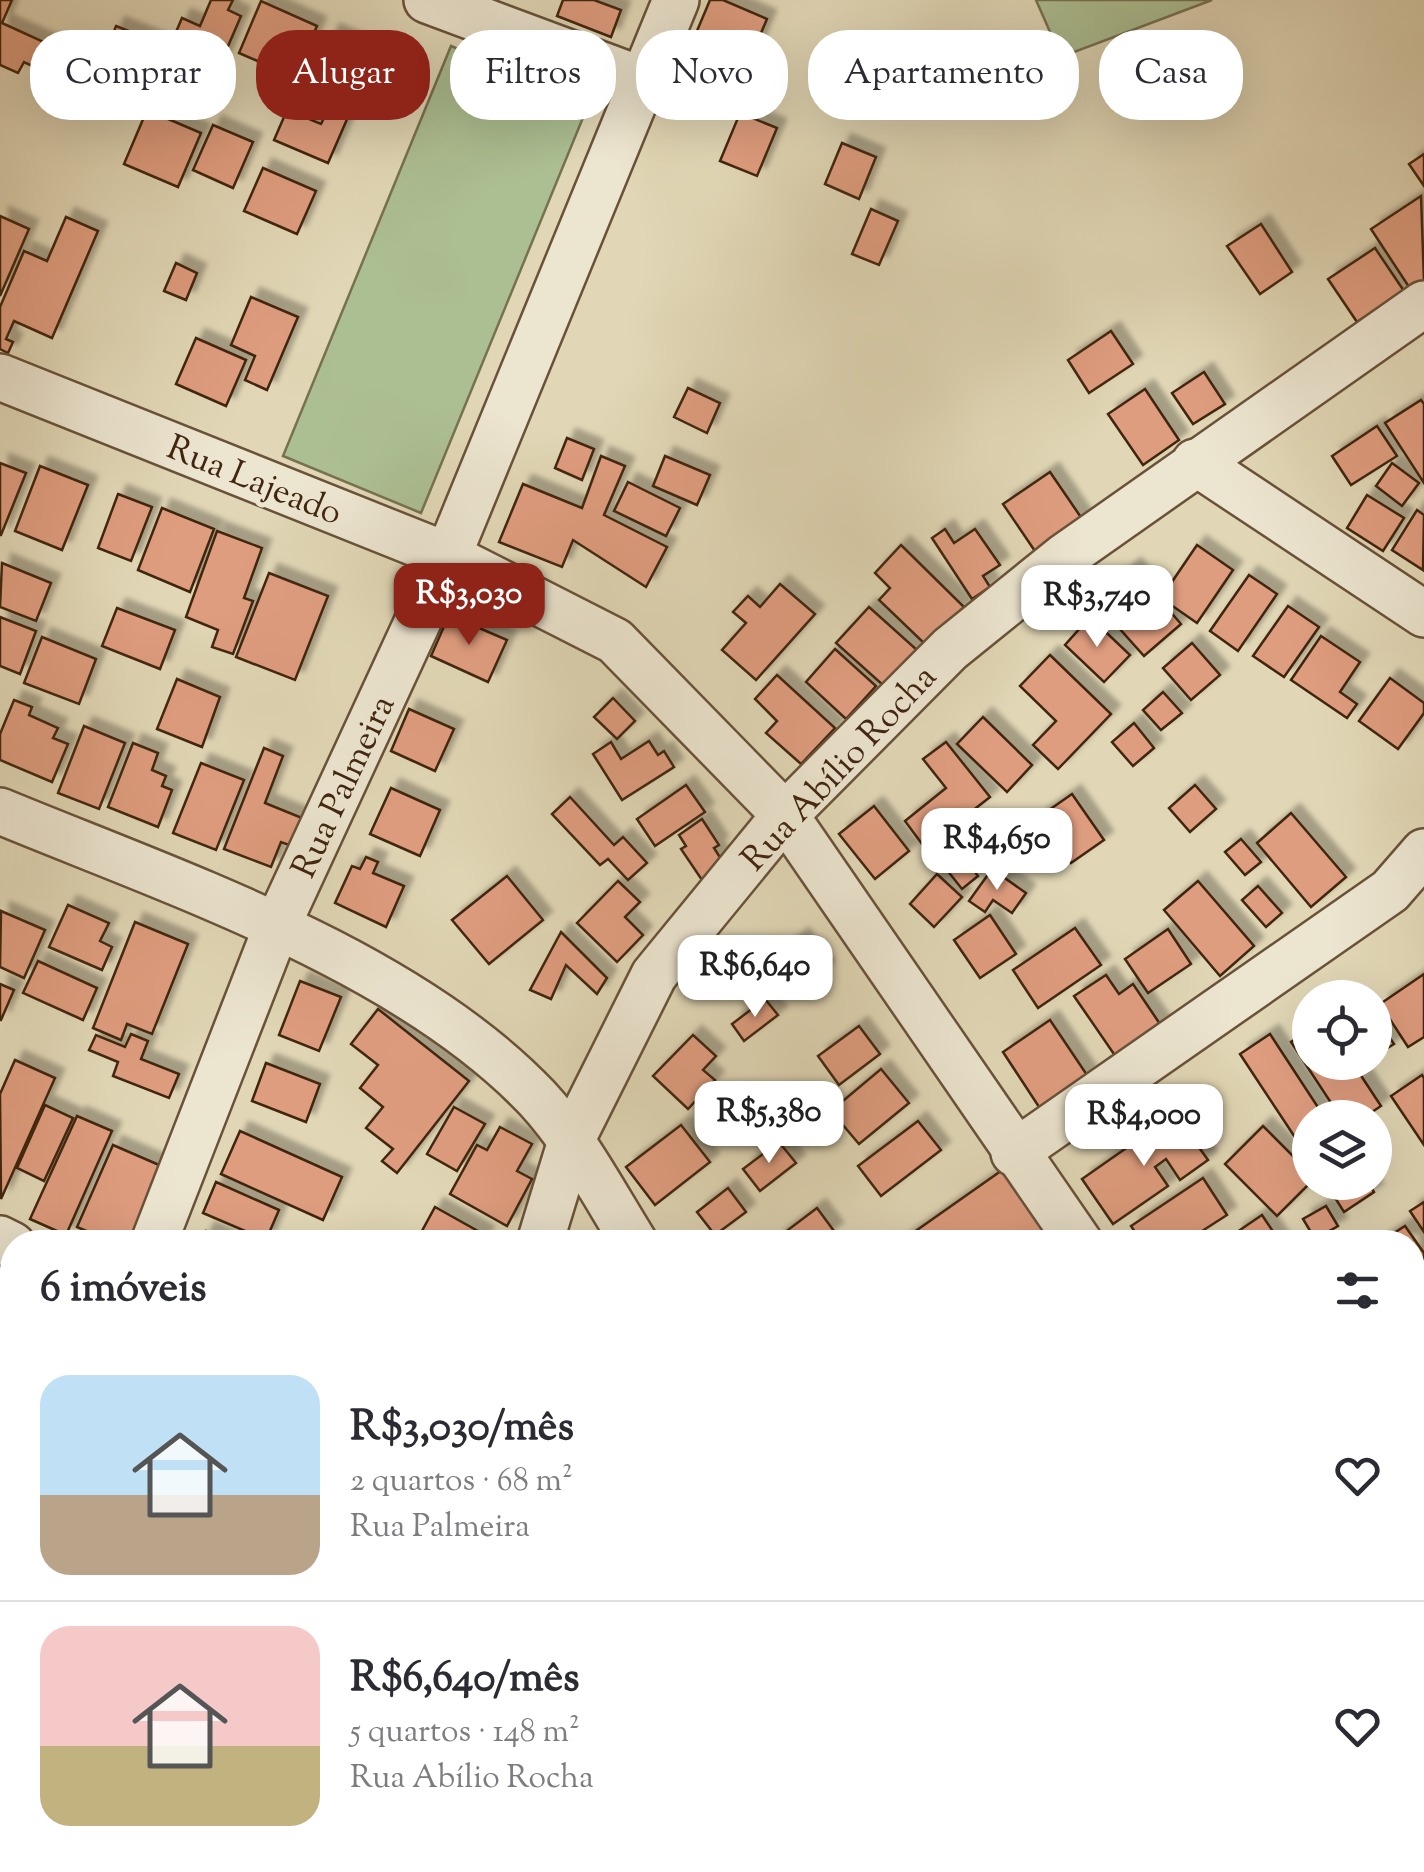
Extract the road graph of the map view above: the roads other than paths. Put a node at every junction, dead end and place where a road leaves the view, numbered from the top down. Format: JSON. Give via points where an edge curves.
{"nodes":[{"id":1,"x":427,"y":0,"type":"edge"},
{"id":2,"x":676,"y":0,"type":"edge"},
{"id":3,"x":663,"y":30,"type":"edge"},
{"id":4,"x":636,"y":78,"type":"edge"},
{"id":5,"x":636,"y":95,"type":"edge"},
{"id":6,"x":1424,"y":304,"type":"edge"},
{"id":7,"x":0,"y":376,"type":"edge"},
{"id":8,"x":1195,"y":462,"type":"junction"},
{"id":9,"x":448,"y":556,"type":"junction"},
{"id":10,"x":1424,"y":614,"type":"edge"},
{"id":11,"x":0,"y":811,"type":"edge"},
{"id":12,"x":786,"y":815,"type":"junction"},
{"id":13,"x":1424,"y":852,"type":"edge"},
{"id":14,"x":277,"y":926,"type":"junction"},
{"id":15,"x":570,"y":1141,"type":"junction"},
{"id":16,"x":1014,"y":1153,"type":"junction"},
{"id":17,"x":159,"y":1230,"type":"edge"},
{"id":18,"x":544,"y":1230,"type":"edge"},
{"id":19,"x":626,"y":1230,"type":"edge"},
{"id":20,"x":1070,"y":1230,"type":"edge"}],
"edges":[{"from":1,"to":4,"type":"street"},
{"from":2,"to":3,"type":"street","name":"Rua Palmeira"},
{"from":5,"to":9,"type":"street","name":"Rua Palmeira"},
{"from":6,"to":8,"type":"street","name":"Rua Abílio Rocha"},
{"from":7,"to":9,"type":"street","name":"Rua Lajeado"},
{"from":8,"to":10,"type":"street"},
{"from":8,"to":12,"type":"street","name":"Rua Abílio Rocha","via":[[950,649]]},
{"from":9,"to":12,"type":"street","name":"Rua Lajeado","via":[[615,642]]},
{"from":9,"to":14,"type":"street","name":"Rua Palmeira"},
{"from":11,"to":14,"type":"street"},
{"from":12,"to":15,"type":"street","name":"Rua Abílio Rocha","via":[[654,976]]},
{"from":12,"to":16,"type":"street","name":"Rua Lajeado"},
{"from":13,"to":16,"type":"street","via":[[1390,891]]},
{"from":14,"to":15,"type":"street","via":[[463,1029],[538,1099]]},
{"from":14,"to":17,"type":"street","name":"Rua Palmeira"},
{"from":15,"to":18,"type":"street","name":"Rua Abílio Rocha"},
{"from":15,"to":19,"type":"street"},
{"from":16,"to":20,"type":"street","name":"Rua Lajeado"}]}
